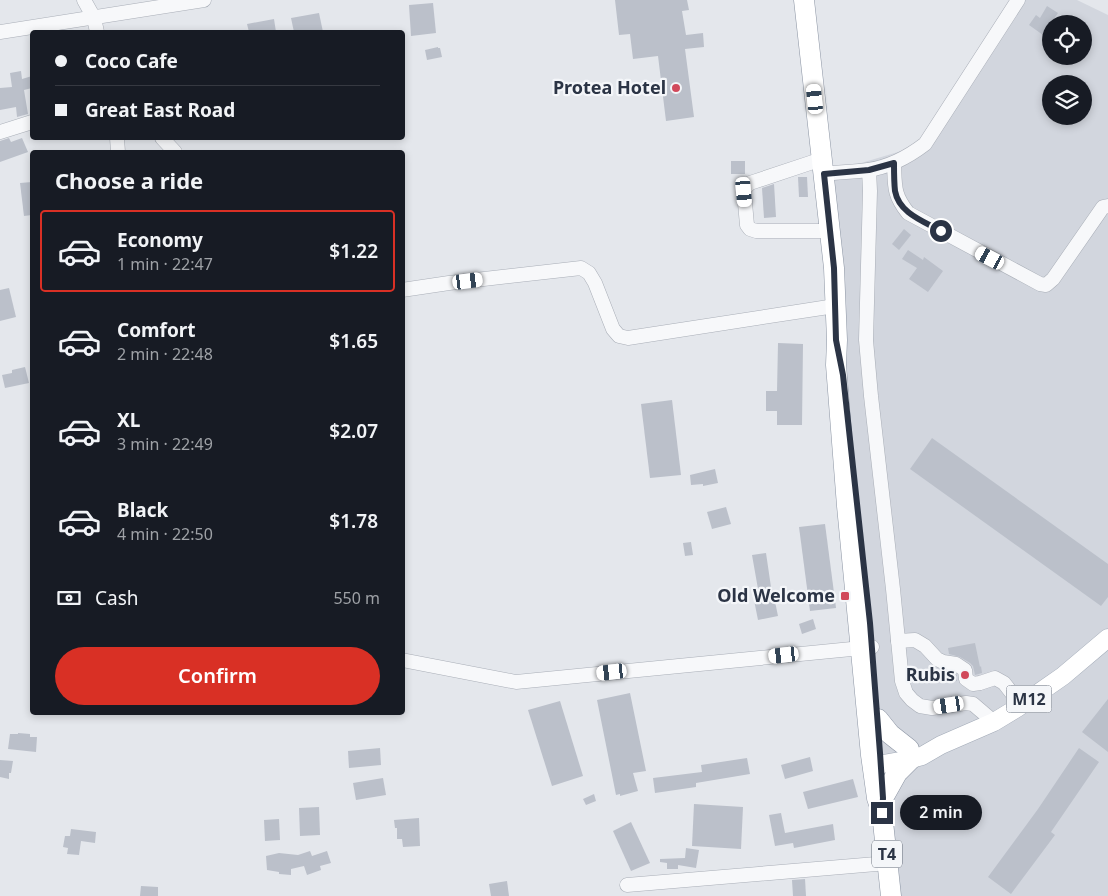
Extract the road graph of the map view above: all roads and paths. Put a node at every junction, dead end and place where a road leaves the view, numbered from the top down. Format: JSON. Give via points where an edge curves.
{"nodes":[{"id":1,"x":84,"y":0,"type":"edge"},
{"id":2,"x":204,"y":0,"type":"edge"},
{"id":3,"x":804,"y":0,"type":"edge"},
{"id":4,"x":1018,"y":0,"type":"edge"},
{"id":5,"x":94,"y":18,"type":"junction"},
{"id":6,"x":97,"y":30,"type":"edge"},
{"id":7,"x":0,"y":32,"type":"edge"},
{"id":8,"x":30,"y":123,"type":"edge"},
{"id":9,"x":0,"y":132,"type":"edge"},
{"id":10,"x":164,"y":140,"type":"edge"},
{"id":11,"x":173,"y":150,"type":"edge"},
{"id":12,"x":894,"y":163,"type":"junction"},
{"id":13,"x":823,"y":166,"type":"junction"},
{"id":14,"x":869,"y":170,"type":"junction"},
{"id":15,"x":1108,"y":206,"type":"edge"},
{"id":16,"x":829,"y":231,"type":"junction"},
{"id":17,"x":405,"y":290,"type":"edge"},
{"id":18,"x":835,"y":306,"type":"junction"},
{"id":19,"x":1108,"y":638,"type":"edge"},
{"id":20,"x":898,"y":641,"type":"junction"},
{"id":21,"x":867,"y":647,"type":"junction"},
{"id":22,"x":405,"y":661,"type":"edge"},
{"id":23,"x":1021,"y":705,"type":"junction"},
{"id":24,"x":878,"y":719,"type":"junction"},
{"id":25,"x":994,"y":722,"type":"junction"},
{"id":26,"x":910,"y":754,"type":"junction"},
{"id":27,"x":876,"y":760,"type":"junction"},
{"id":28,"x":883,"y":806,"type":"junction"},
{"id":29,"x":888,"y":863,"type":"junction"},
{"id":30,"x":627,"y":885,"type":"dead end"},
{"id":31,"x":891,"y":896,"type":"edge"}],
"edges":[{"from":1,"to":5,"type":"street"},
{"from":2,"to":5,"type":"street"},
{"from":3,"to":13,"type":"highway","number":"T4"},
{"from":4,"to":12,"type":"street","via":[[925,144]]},
{"from":5,"to":6,"type":"street"},
{"from":5,"to":7,"type":"street"},
{"from":8,"to":9,"type":"street"},
{"from":10,"to":11,"type":"street"},
{"from":12,"to":14,"type":"street"},
{"from":12,"to":15,"type":"street","via":[[895,192],[908,213],[1040,284],[1046,285],[1053,279],[1103,208]]},
{"from":13,"to":14,"type":"street"},
{"from":13,"to":16,"type":"highway","number":"T4"},
{"from":13,"to":16,"type":"street","via":[[750,183],[744,192],[747,224],[756,231]]},
{"from":14,"to":20,"type":"street","via":[[866,340]]},
{"from":16,"to":18,"type":"highway","number":"T4"},
{"from":17,"to":18,"type":"street","via":[[582,268],[595,283],[613,330],[628,338]]},
{"from":18,"to":21,"type":"highway","number":"T4","via":[[845,489]]},
{"from":19,"to":23,"type":"main road","number":"M12","via":[[1063,676]]},
{"from":20,"to":23,"type":"street","via":[[915,640],[937,660],[956,664],[965,670],[966,679],[972,684],[995,678],[1004,683]]},
{"from":20,"to":25,"type":"street","via":[[902,681],[912,700],[920,706],[932,708],[973,704]]},
{"from":21,"to":22,"type":"street","via":[[516,682]]},
{"from":21,"to":24,"type":"highway","number":"T4"},
{"from":21,"to":27,"type":"highway","number":"T4"},
{"from":23,"to":25,"type":"main road","number":"M12"},
{"from":24,"to":26,"type":"highway"},
{"from":24,"to":27,"type":"highway","number":"T4"},
{"from":25,"to":26,"type":"main road","number":"M12","via":[[942,745]]},
{"from":26,"to":27,"type":"main road","number":"M12"},
{"from":26,"to":28,"type":"highway","via":[[897,773]]},
{"from":27,"to":28,"type":"highway","number":"T4","via":[[877,798]]},
{"from":28,"to":29,"type":"highway","number":"T4"},
{"from":29,"to":30,"type":"street"},
{"from":29,"to":31,"type":"highway","number":"T4"}]}
